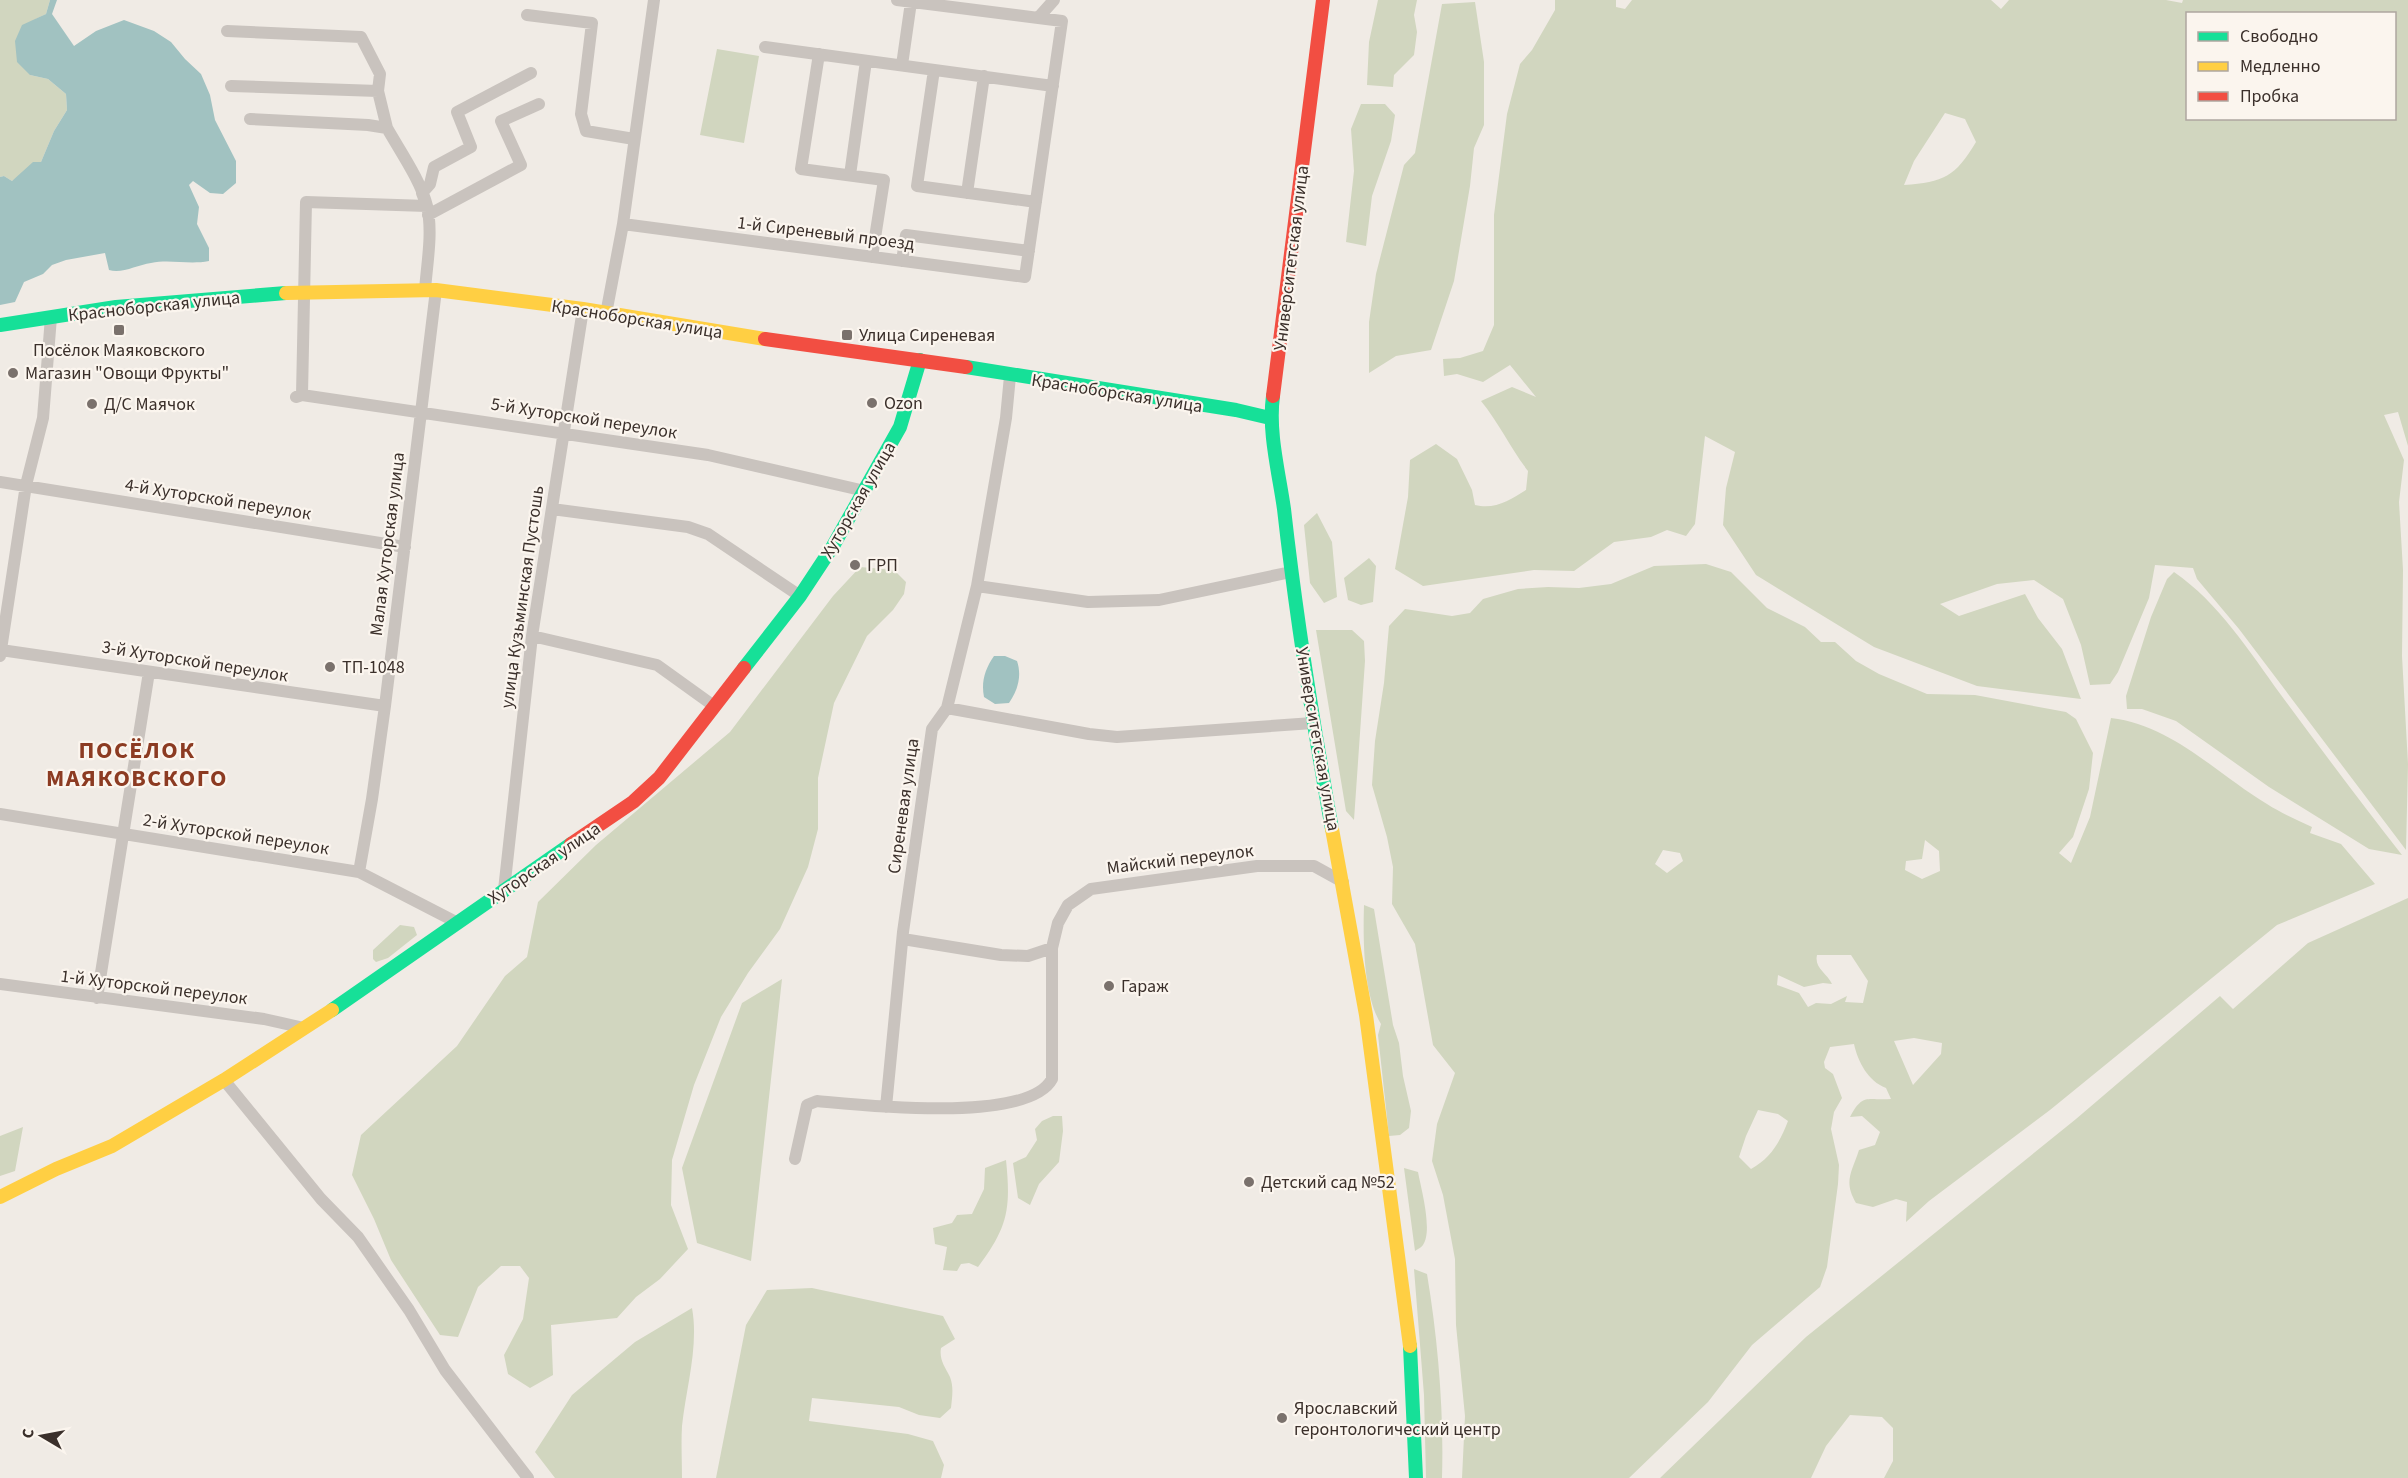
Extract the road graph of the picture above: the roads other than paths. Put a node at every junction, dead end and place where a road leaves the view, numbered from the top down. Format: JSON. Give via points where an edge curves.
{"nodes":[{"id":1,"x":654,"y":0,"type":"edge"},
{"id":2,"x":897,"y":0,"type":"edge"},
{"id":3,"x":1041,"y":0,"type":"edge"},
{"id":4,"x":1054,"y":0,"type":"edge"},
{"id":5,"x":1323,"y":0,"type":"edge"},
{"id":6,"x":910,"y":2,"type":"junction"},
{"id":7,"x":527,"y":15,"type":"dead end"},
{"id":8,"x":1038,"y":18,"type":"junction"},
{"id":9,"x":227,"y":31,"type":"dead end"},
{"id":10,"x":765,"y":47,"type":"dead end"},
{"id":11,"x":819,"y":54,"type":"junction"},
{"id":12,"x":866,"y":61,"type":"junction"},
{"id":13,"x":902,"y":65,"type":"junction"},
{"id":14,"x":934,"y":70,"type":"junction"},
{"id":15,"x":531,"y":73,"type":"dead end"},
{"id":16,"x":984,"y":76,"type":"junction"},
{"id":17,"x":231,"y":86,"type":"dead end"},
{"id":18,"x":1053,"y":86,"type":"junction"},
{"id":19,"x":378,"y":91,"type":"junction"},
{"id":20,"x":539,"y":104,"type":"dead end"},
{"id":21,"x":250,"y":119,"type":"dead end"},
{"id":22,"x":387,"y":128,"type":"junction"},
{"id":23,"x":634,"y":139,"type":"junction"},
{"id":24,"x":850,"y":175,"type":"junction"},
{"id":25,"x":968,"y":192,"type":"junction"},
{"id":26,"x":422,"y":193,"type":"junction"},
{"id":27,"x":1036,"y":202,"type":"junction"},
{"id":28,"x":427,"y":211,"type":"junction"},
{"id":29,"x":622,"y":224,"type":"junction"},
{"id":30,"x":1029,"y":251,"type":"junction"},
{"id":31,"x":872,"y":257,"type":"junction"},
{"id":32,"x":902,"y":261,"type":"junction"},
{"id":33,"x":431,"y":290,"type":"junction"},
{"id":34,"x":303,"y":292,"type":"junction"},
{"id":35,"x":584,"y":309,"type":"junction"},
{"id":36,"x":606,"y":314,"type":"junction"},
{"id":37,"x":51,"y":317,"type":"junction"},
{"id":38,"x":0,"y":325,"type":"edge"},
{"id":39,"x":920,"y":360,"type":"junction"},
{"id":40,"x":1010,"y":376,"type":"junction"},
{"id":41,"x":423,"y":413,"type":"junction"},
{"id":42,"x":1270,"y":418,"type":"junction"},
{"id":43,"x":563,"y":433,"type":"junction"},
{"id":44,"x":0,"y":482,"type":"edge"},
{"id":45,"x":26,"y":485,"type":"junction"},
{"id":46,"x":865,"y":490,"type":"junction"},
{"id":47,"x":552,"y":509,"type":"junction"},
{"id":48,"x":405,"y":547,"type":"junction"},
{"id":49,"x":1291,"y":572,"type":"junction"},
{"id":50,"x":977,"y":586,"type":"junction"},
{"id":51,"x":800,"y":596,"type":"junction"},
{"id":52,"x":4,"y":612,"type":"edge"},
{"id":53,"x":532,"y":636,"type":"junction"},
{"id":54,"x":0,"y":653,"type":"edge"},
{"id":55,"x":149,"y":672,"type":"junction"},
{"id":56,"x":385,"y":706,"type":"junction"},
{"id":57,"x":714,"y":706,"type":"junction"},
{"id":58,"x":947,"y":708,"type":"junction"},
{"id":59,"x":1313,"y":723,"type":"junction"},
{"id":60,"x":0,"y":814,"type":"edge"},
{"id":61,"x":124,"y":835,"type":"junction"},
{"id":62,"x":359,"y":872,"type":"junction"},
{"id":63,"x":1343,"y":882,"type":"junction"},
{"id":64,"x":504,"y":890,"type":"junction"},
{"id":65,"x":456,"y":922,"type":"junction"},
{"id":66,"x":903,"y":939,"type":"junction"},
{"id":67,"x":1052,"y":948,"type":"junction"},
{"id":68,"x":0,"y":984,"type":"edge"},
{"id":69,"x":97,"y":998,"type":"junction"},
{"id":70,"x":304,"y":1028,"type":"junction"},
{"id":71,"x":224,"y":1080,"type":"junction"},
{"id":72,"x":886,"y":1107,"type":"junction"},
{"id":73,"x":795,"y":1159,"type":"dead end"},
{"id":74,"x":0,"y":1197,"type":"edge"},
{"id":75,"x":528,"y":1478,"type":"edge"},
{"id":76,"x":1416,"y":1478,"type":"edge"}],
"edges":[{"from":1,"to":23,"type":"street"},
{"from":2,"to":6,"type":"street"},
{"from":3,"to":8,"type":"street"},
{"from":4,"to":8,"type":"street"},
{"from":5,"to":42,"type":"street","name":"Университетская улица"},
{"from":6,"to":8,"type":"street"},
{"from":6,"to":13,"type":"street"},
{"from":7,"to":23,"type":"street","via":[[592,23],[581,114],[586,131]]},
{"from":8,"to":18,"type":"street","via":[[1062,21]]},
{"from":9,"to":19,"type":"street","via":[[361,37],[380,74]]},
{"from":10,"to":11,"type":"street"},
{"from":11,"to":12,"type":"street"},
{"from":11,"to":24,"type":"street","via":[[801,169]]},
{"from":12,"to":13,"type":"street"},
{"from":12,"to":24,"type":"street"},
{"from":13,"to":14,"type":"street"},
{"from":14,"to":16,"type":"street"},
{"from":14,"to":25,"type":"street","via":[[917,186]]},
{"from":15,"to":26,"type":"street","via":[[457,112],[471,147],[435,167],[430,184]]},
{"from":16,"to":18,"type":"street"},
{"from":16,"to":25,"type":"street"},
{"from":17,"to":19,"type":"street"},
{"from":18,"to":27,"type":"street"},
{"from":19,"to":22,"type":"street"},
{"from":20,"to":28,"type":"street","via":[[501,121],[520,165]]},
{"from":21,"to":22,"type":"street"},
{"from":22,"to":26,"type":"street"},
{"from":23,"to":29,"type":"street"},
{"from":24,"to":31,"type":"street","via":[[884,180]]},
{"from":25,"to":27,"type":"street"},
{"from":26,"to":28,"type":"street"},
{"from":27,"to":30,"type":"street"},
{"from":28,"to":33,"type":"street","name":"Малая Хуторская улица"},
{"from":28,"to":34,"type":"street","via":[[306,202]]},
{"from":29,"to":31,"type":"street","name":"1-й Сиреневый проезд"},
{"from":29,"to":36,"type":"street"},
{"from":30,"to":32,"type":"street","via":[[906,235]]},
{"from":30,"to":32,"type":"street","name":"1-й Сиреневый проезд","via":[[1025,277]]},
{"from":31,"to":32,"type":"street","name":"1-й Сиреневый проезд"},
{"from":33,"to":34,"type":"street","name":"Красноборская улица"},
{"from":33,"to":35,"type":"street","name":"Красноборская улица"},
{"from":33,"to":41,"type":"street","name":"Малая Хуторская улица"},
{"from":34,"to":37,"type":"street","name":"Красноборская улица"},
{"from":34,"to":41,"type":"street","name":"5-й Хуторской переулок","via":[[299,396]]},
{"from":35,"to":36,"type":"street","name":"Красноборская улица"},
{"from":35,"to":43,"type":"street","name":"улица Кузьминская Пустошь"},
{"from":36,"to":39,"type":"street","name":"Красноборская улица"},
{"from":37,"to":38,"type":"street","name":"Красноборская улица"},
{"from":37,"to":45,"type":"street","via":[[43,418]]},
{"from":39,"to":40,"type":"street","name":"Красноборская улица"},
{"from":39,"to":46,"type":"street","name":"Хуторская улица","via":[[900,427]]},
{"from":40,"to":42,"type":"street","name":"Красноборская улица"},
{"from":40,"to":50,"type":"street","name":"Сиреневая улица"},
{"from":41,"to":43,"type":"street","name":"5-й Хуторской переулок"},
{"from":41,"to":48,"type":"street","name":"Малая Хуторская улица"},
{"from":42,"to":49,"type":"street","name":"Университетская улица"},
{"from":43,"to":46,"type":"street","name":"5-й Хуторской переулок","via":[[708,455]]},
{"from":43,"to":47,"type":"street","name":"улица Кузьминская Пустошь"},
{"from":44,"to":45,"type":"street","name":"4-й Хуторской переулок"},
{"from":45,"to":48,"type":"street","name":"4-й Хуторской переулок"},
{"from":45,"to":52,"type":"street"},
{"from":46,"to":51,"type":"street","name":"Хуторская улица"},
{"from":47,"to":51,"type":"street","via":[[688,527],[708,534]]},
{"from":47,"to":53,"type":"street","name":"улица Кузьминская Пустошь"},
{"from":48,"to":56,"type":"street","name":"Малая Хуторская улица"},
{"from":49,"to":50,"type":"street","via":[[1159,600],[1088,602]]},
{"from":49,"to":59,"type":"street","name":"Университетская улица"},
{"from":50,"to":58,"type":"street","name":"Сиреневая улица"},
{"from":51,"to":57,"type":"street","name":"Хуторская улица"},
{"from":52,"to":54,"type":"street"},
{"from":53,"to":57,"type":"street","via":[[657,664]]},
{"from":53,"to":64,"type":"street","name":"улица Кузьминская Пустошь"},
{"from":54,"to":55,"type":"street","name":"3-й Хуторской переулок"},
{"from":55,"to":56,"type":"street","name":"3-й Хуторской переулок"},
{"from":55,"to":61,"type":"street"},
{"from":56,"to":62,"type":"street","name":"Малая Хуторская улица"},
{"from":57,"to":64,"type":"street","name":"Хуторская улица","via":[[659,778],[633,802]]},
{"from":58,"to":59,"type":"street","via":[[1117,737]]},
{"from":58,"to":66,"type":"street","name":"Сиреневая улица","via":[[932,729]]},
{"from":59,"to":63,"type":"street","name":"Университетская улица"},
{"from":60,"to":61,"type":"street","name":"2-й Хуторской переулок"},
{"from":61,"to":62,"type":"street","name":"2-й Хуторской переулок"},
{"from":61,"to":69,"type":"street"},
{"from":62,"to":65,"type":"street","name":"2-й Хуторской переулок"},
{"from":63,"to":67,"type":"street","name":"Майский переулок","via":[[1314,866],[1257,866],[1091,889],[1068,904]]},
{"from":63,"to":76,"type":"street","name":"Университетская улица","via":[[1366,1015],[1412,1360]]},
{"from":64,"to":65,"type":"street","name":"Хуторская улица"},
{"from":65,"to":70,"type":"street","name":"Хуторская улица"},
{"from":66,"to":67,"type":"street","via":[[1000,955],[1028,956]]},
{"from":66,"to":72,"type":"street","name":"Сиреневая улица"},
{"from":67,"to":72,"type":"street","name":"Майский переулок","via":[[1049,1084],[1025,1098],[984,1106]]},
{"from":68,"to":69,"type":"street","name":"1-й Хуторской переулок"},
{"from":69,"to":70,"type":"street","name":"1-й Хуторской переулок","via":[[264,1019]]},
{"from":70,"to":71,"type":"street","name":"Хуторская улица"},
{"from":71,"to":74,"type":"street","name":"Хуторская улица","via":[[112,1146]]},
{"from":71,"to":75,"type":"street","via":[[321,1199],[358,1237],[445,1370]]},
{"from":72,"to":73,"type":"street","via":[[812,1102],[803,1118]]}]}
